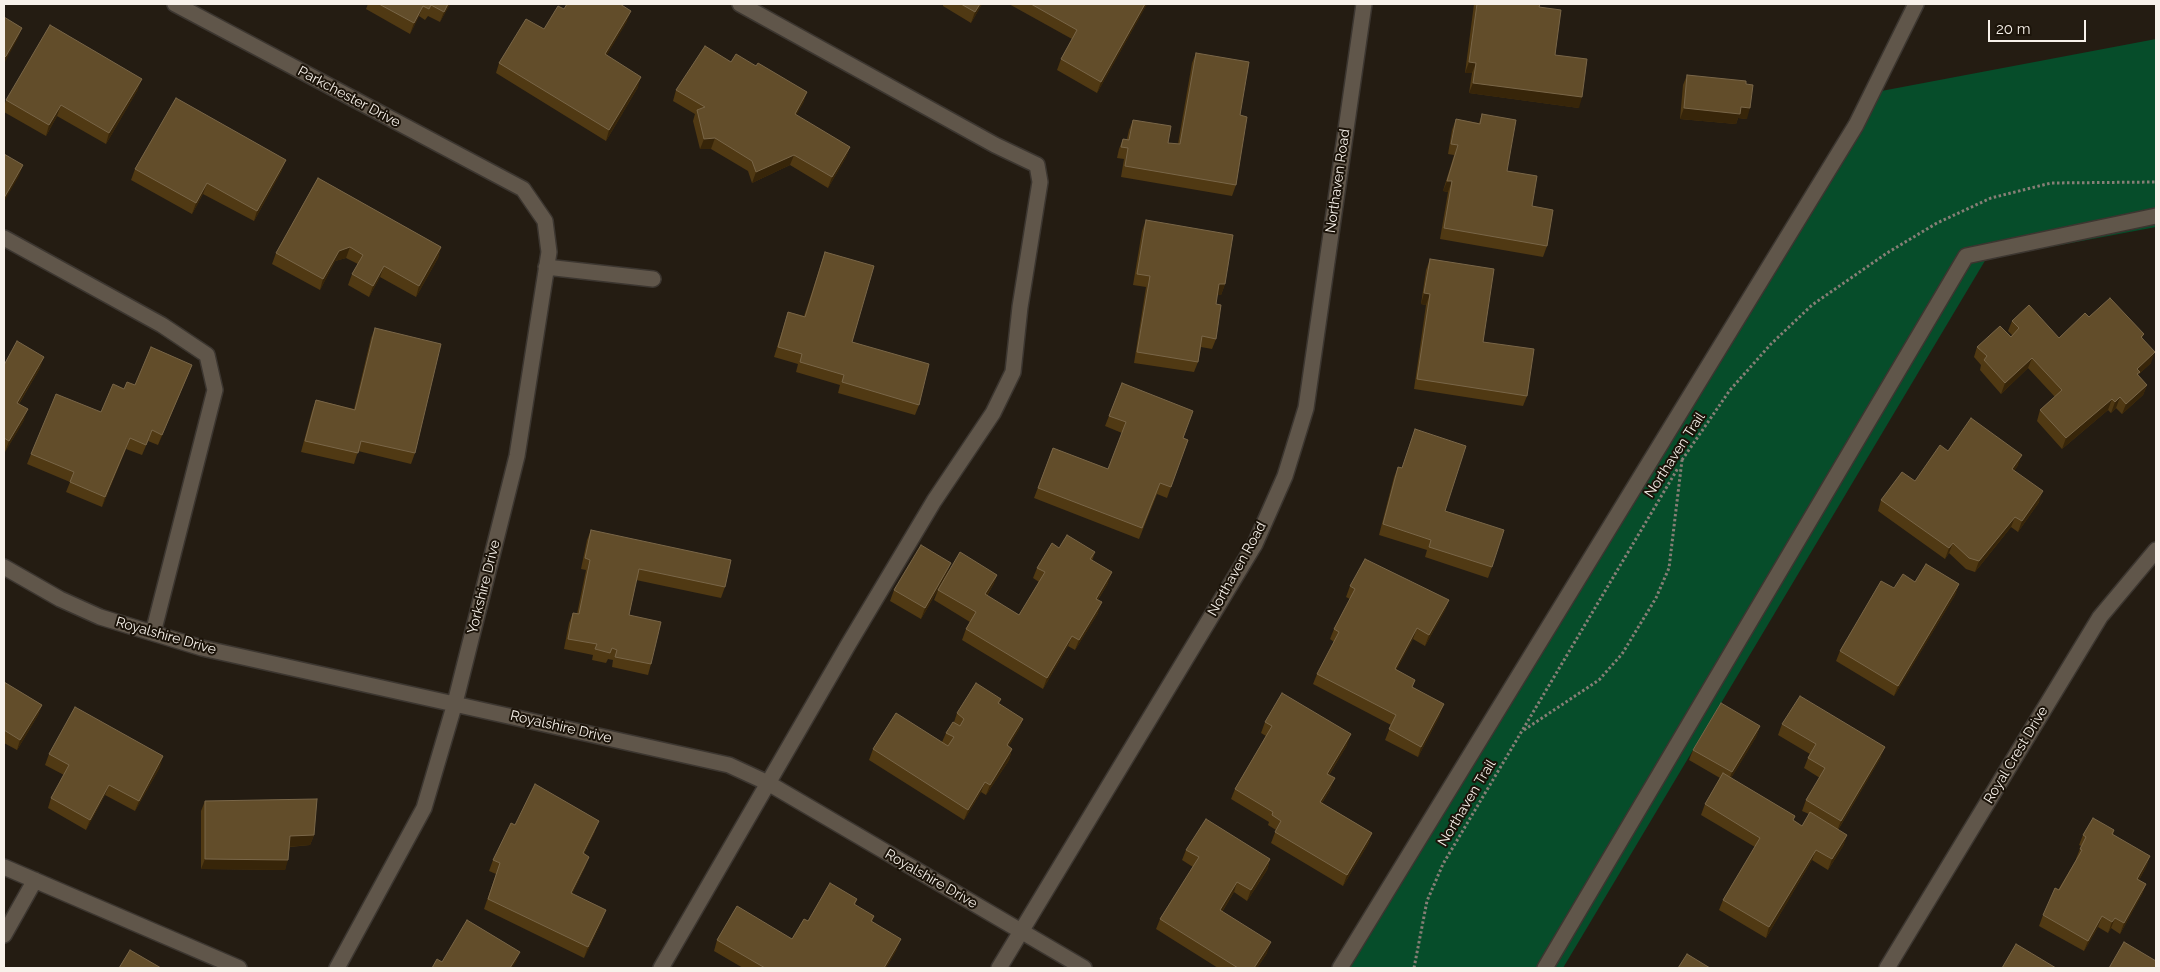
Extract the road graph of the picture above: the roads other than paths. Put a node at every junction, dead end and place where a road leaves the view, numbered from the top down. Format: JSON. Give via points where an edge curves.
{"nodes":[{"id":1,"x":175,"y":4,"type":"edge"},
{"id":2,"x":740,"y":4,"type":"edge"},
{"id":3,"x":1364,"y":4,"type":"edge"},
{"id":4,"x":1916,"y":4,"type":"edge"},
{"id":5,"x":523,"y":190,"type":"joint"},
{"id":6,"x":2156,"y":216,"type":"edge"},
{"id":7,"x":4,"y":238,"type":"edge"},
{"id":8,"x":546,"y":267,"type":"junction"},
{"id":9,"x":653,"y":279,"type":"dead end"},
{"id":10,"x":2156,"y":550,"type":"edge"},
{"id":11,"x":4,"y":567,"type":"edge"},
{"id":12,"x":153,"y":633,"type":"junction"},
{"id":13,"x":455,"y":703,"type":"junction"},
{"id":14,"x":768,"y":784,"type":"junction"},
{"id":15,"x":4,"y":867,"type":"edge"},
{"id":16,"x":35,"y":880,"type":"junction"},
{"id":17,"x":1021,"y":932,"type":"junction"},
{"id":18,"x":4,"y":935,"type":"edge"},
{"id":19,"x":239,"y":968,"type":"edge"},
{"id":20,"x":337,"y":968,"type":"edge"},
{"id":21,"x":661,"y":968,"type":"edge"},
{"id":22,"x":999,"y":968,"type":"edge"},
{"id":23,"x":1084,"y":968,"type":"edge"},
{"id":24,"x":1340,"y":968,"type":"edge"},
{"id":25,"x":1545,"y":968,"type":"edge"},
{"id":26,"x":1887,"y":968,"type":"edge"}],
"edges":[{"from":1,"to":5,"type":"street","name":"Parkchester Drive"},
{"from":2,"to":14,"type":"street","via":[[1037,165],[1040,182],[1013,372],[993,413],[934,501]]},
{"from":3,"to":17,"type":"street","name":"Northaven Road","via":[[1306,408],[1285,476],[1255,544]]},
{"from":4,"to":24,"type":"street","via":[[1856,125]]},
{"from":5,"to":8,"type":"street","name":"Yorkshire Drive","via":[[545,221],[549,252]]},
{"from":6,"to":25,"type":"street","via":[[1966,256]]},
{"from":7,"to":12,"type":"street","via":[[162,325],[207,355],[215,390]]},
{"from":8,"to":9,"type":"street"},
{"from":8,"to":13,"type":"street","name":"Yorkshire Drive","via":[[516,456]]},
{"from":10,"to":26,"type":"street","name":"Royal Crest Drive","via":[[2100,617]]},
{"from":11,"to":12,"type":"street","name":"Royalshire Drive","via":[[100,617]]},
{"from":12,"to":13,"type":"street","name":"Royalshire Drive","via":[[202,648]]},
{"from":13,"to":14,"type":"street","name":"Royalshire Drive","via":[[729,765]]},
{"from":13,"to":20,"type":"street","name":"Yorkshire Drive","via":[[424,808]]},
{"from":14,"to":17,"type":"street","name":"Royalshire Drive"},
{"from":14,"to":21,"type":"street"},
{"from":15,"to":16,"type":"street"},
{"from":16,"to":18,"type":"street"},
{"from":16,"to":19,"type":"street"},
{"from":17,"to":22,"type":"street","name":"Northaven Road"},
{"from":17,"to":23,"type":"street","name":"Royalshire Drive"}]}
